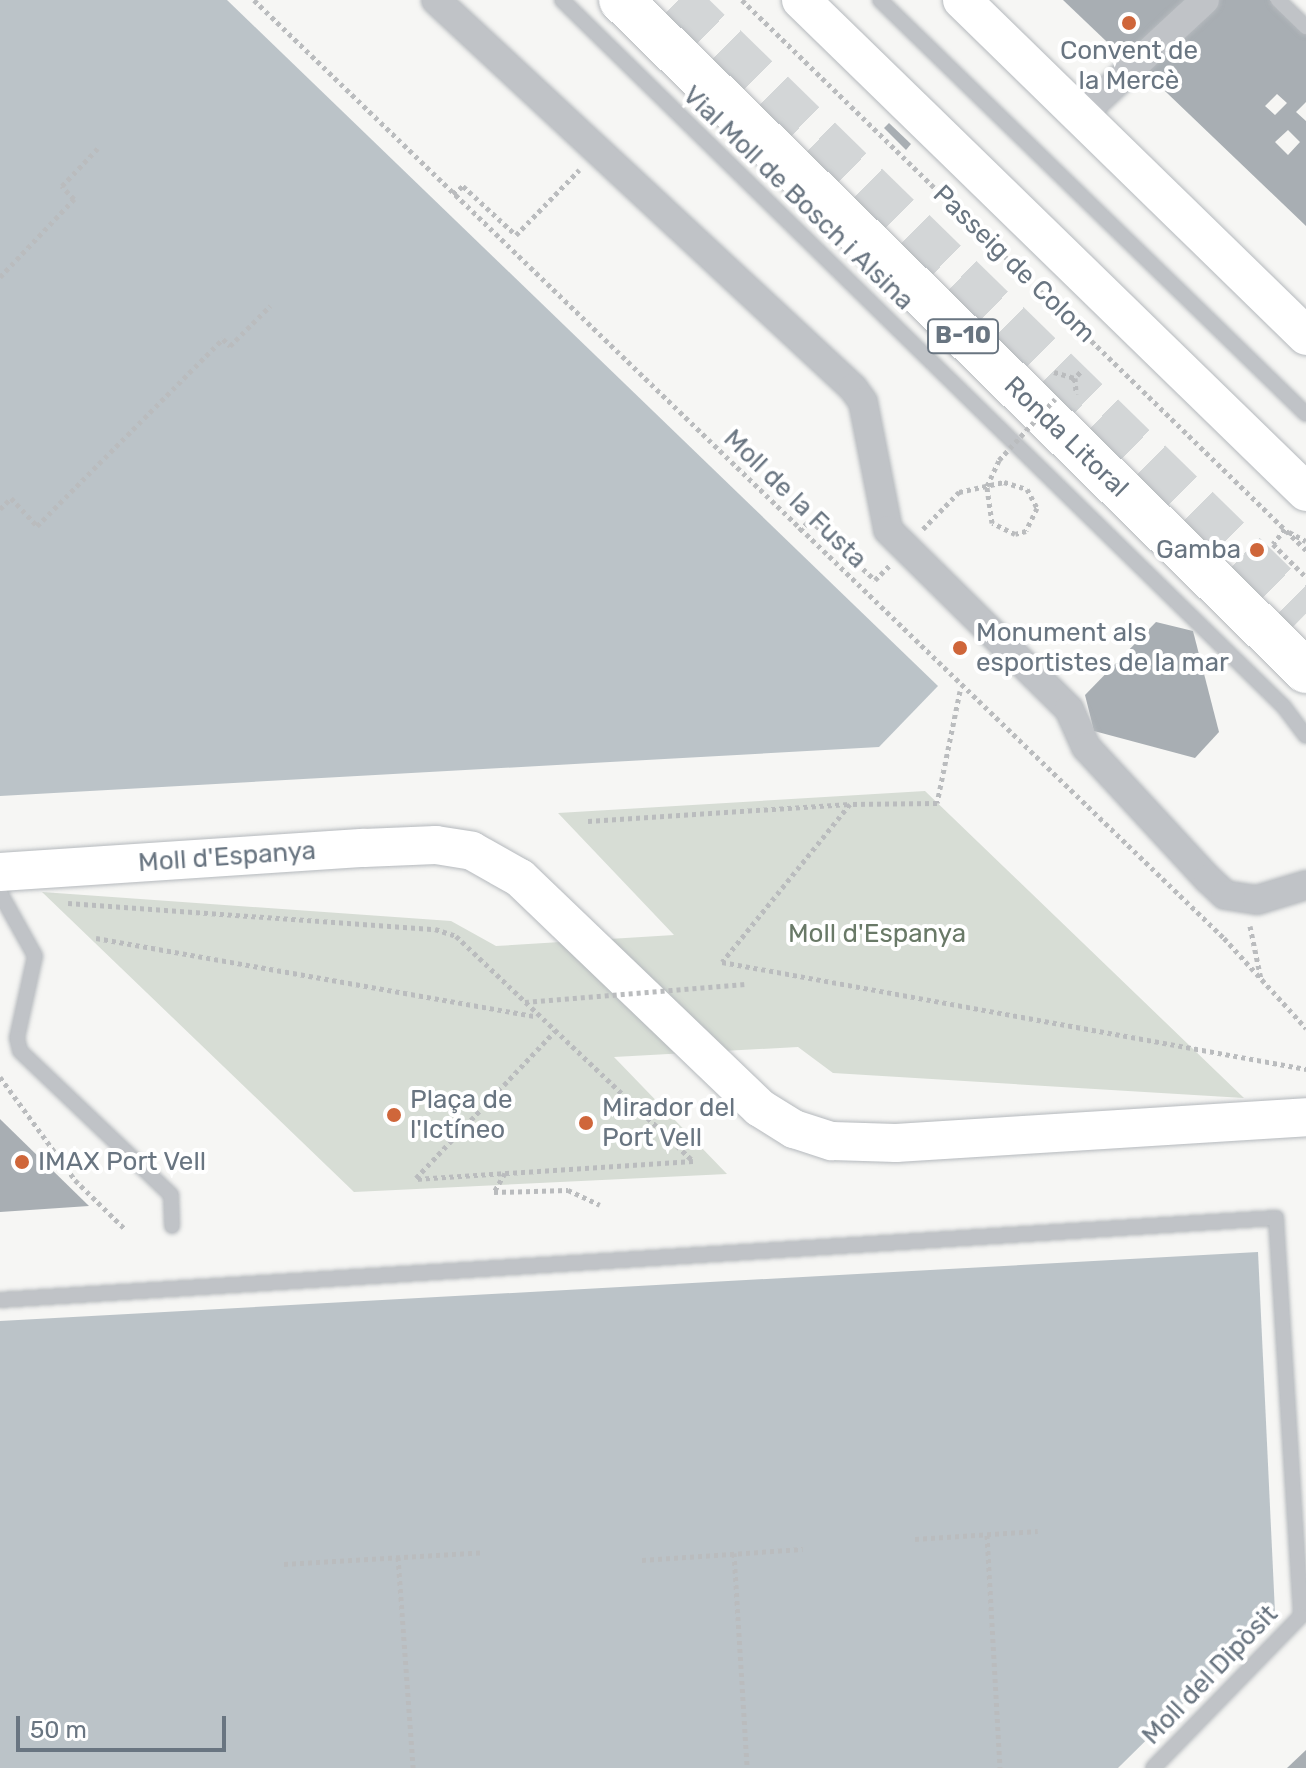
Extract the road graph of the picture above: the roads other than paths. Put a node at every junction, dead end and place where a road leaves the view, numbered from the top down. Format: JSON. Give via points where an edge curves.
{"nodes":[{"id":1,"x":436,"y":0,"type":"edge"},
{"id":2,"x":562,"y":0,"type":"edge"},
{"id":3,"x":621,"y":0,"type":"edge"},
{"id":4,"x":801,"y":0,"type":"edge"},
{"id":5,"x":880,"y":0,"type":"edge"},
{"id":6,"x":1205,"y":0,"type":"edge"},
{"id":7,"x":1278,"y":0,"type":"edge"},
{"id":8,"x":977,"y":5,"type":"edge"},
{"id":9,"x":1306,"y":27,"type":"edge"},
{"id":10,"x":1092,"y":105,"type":"dead end"},
{"id":11,"x":1304,"y":332,"type":"edge"},
{"id":12,"x":1306,"y":414,"type":"edge"},
{"id":13,"x":1306,"y":492,"type":"edge"},
{"id":14,"x":1306,"y":671,"type":"edge"},
{"id":15,"x":1306,"y":736,"type":"edge"},
{"id":16,"x":0,"y":872,"type":"edge"},
{"id":17,"x":1306,"y":885,"type":"edge"},
{"id":18,"x":0,"y":893,"type":"edge"},
{"id":19,"x":1306,"y":1117,"type":"edge"},
{"id":20,"x":172,"y":1226,"type":"dead end"},
{"id":21,"x":0,"y":1300,"type":"edge"},
{"id":22,"x":1153,"y":1768,"type":"edge"}],
"edges":[{"from":1,"to":17,"type":"street","via":[[853,388],[863,402],[888,530],[1069,709],[1086,747],[1208,879],[1225,895],[1244,898]]},
{"from":2,"to":15,"type":"lane","name":"Vial Moll de Bosch i Alsina","via":[[1284,707]]},
{"from":3,"to":14,"type":"highway","name":"Ronda Litoral","number":"B-10"},
{"from":4,"to":13,"type":"street","name":"Passeig de Colom"},
{"from":5,"to":12,"type":"lane"},
{"from":6,"to":10,"type":"street"},
{"from":7,"to":9,"type":"lane"},
{"from":8,"to":11,"type":"street"},
{"from":16,"to":19,"type":"street","name":"Moll d'Espanya","via":[[376,847],[472,851],[520,878],[760,1108],[794,1129],[832,1141],[896,1143]]},
{"from":18,"to":20,"type":"lane","via":[[35,956],[17,1038],[20,1051],[171,1195]]},
{"from":21,"to":22,"type":"lane","name":"Moll del Dipòsit","via":[[1276,1218],[1301,1616]]}]}
